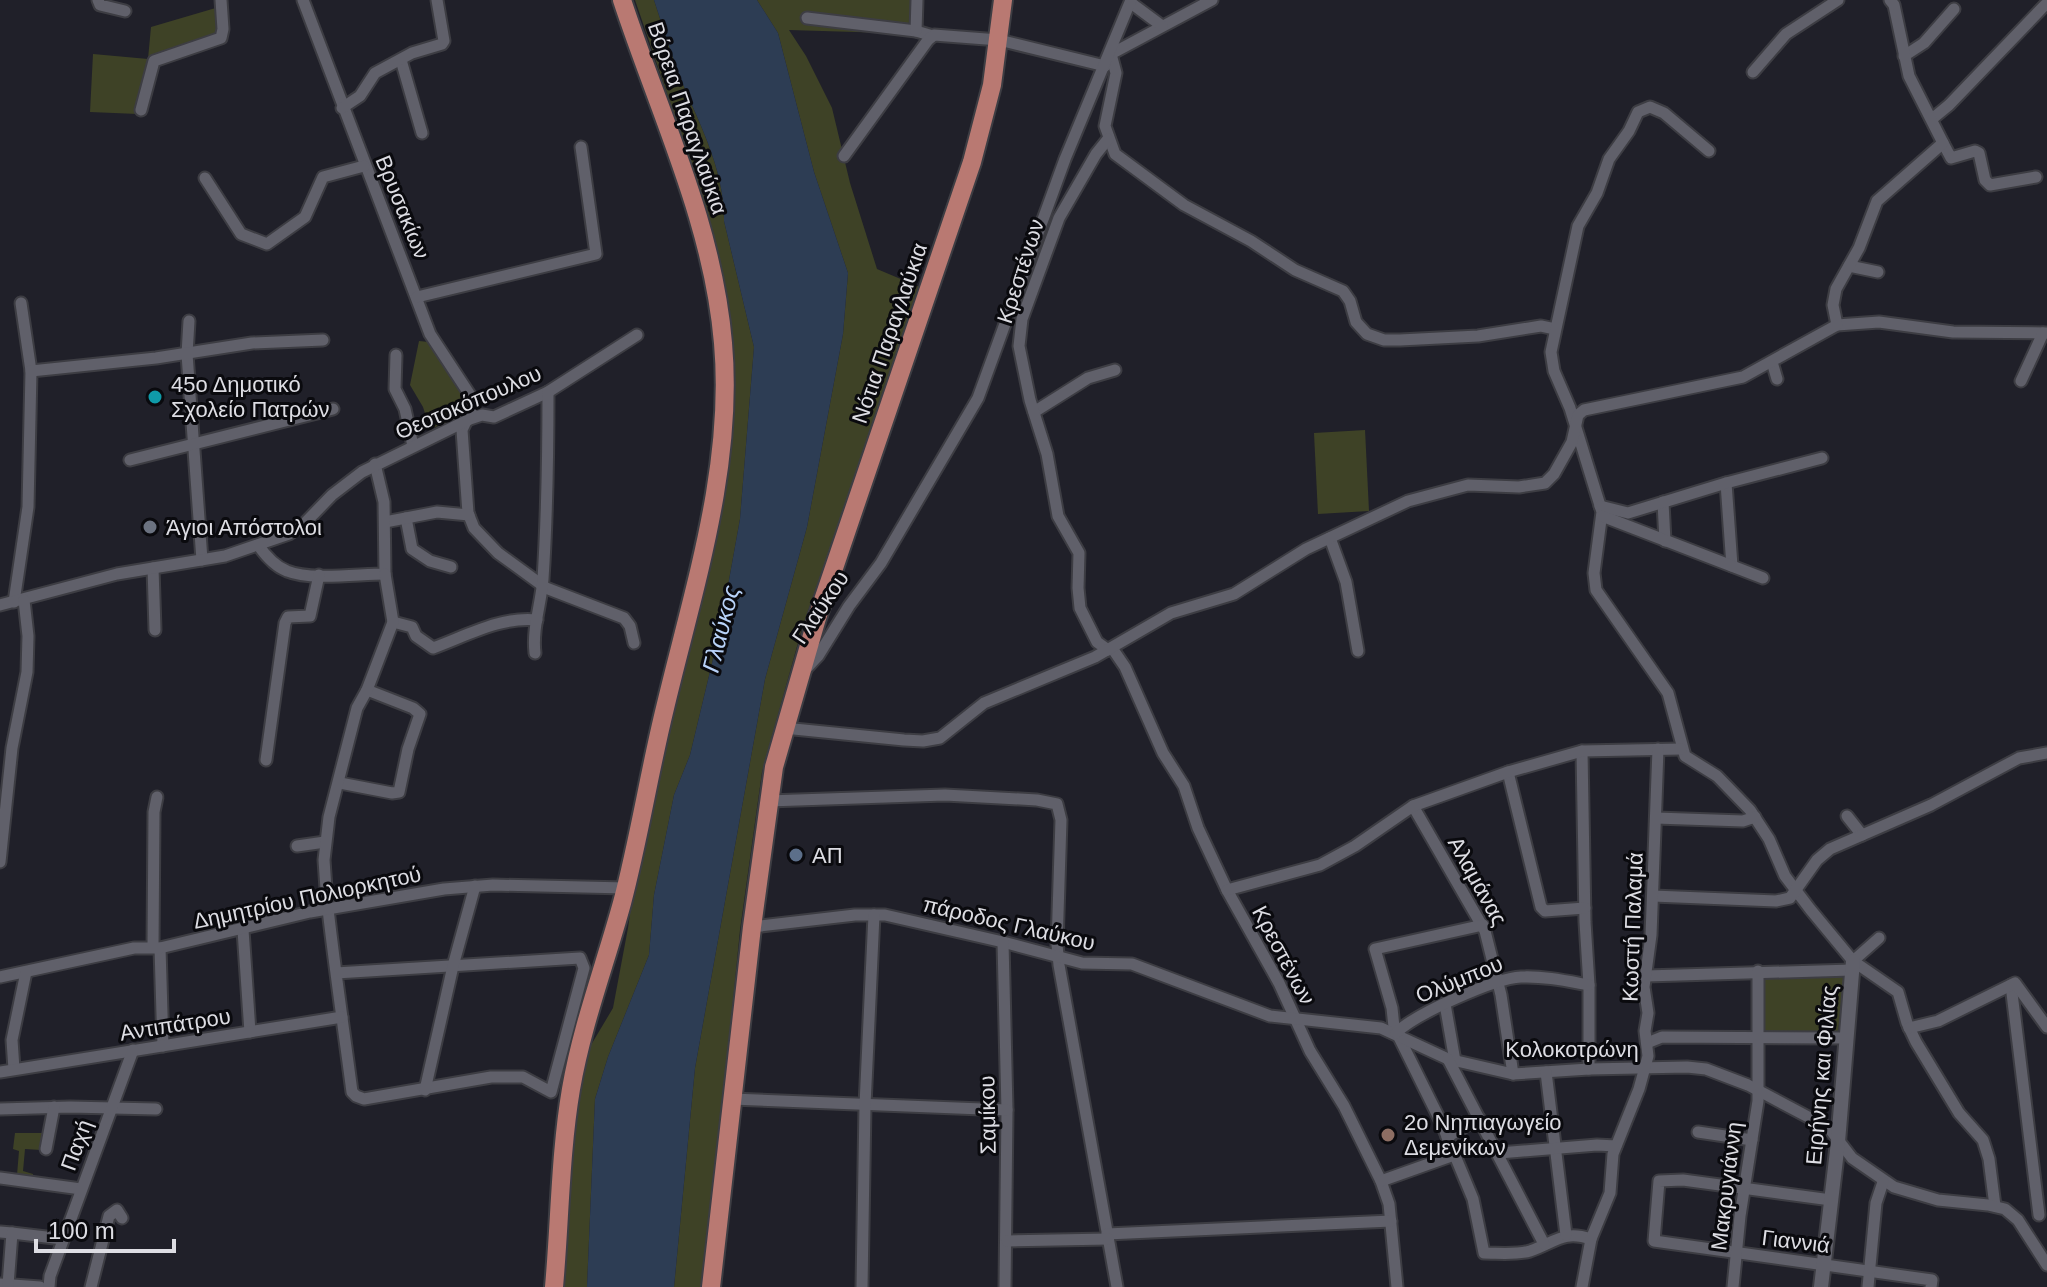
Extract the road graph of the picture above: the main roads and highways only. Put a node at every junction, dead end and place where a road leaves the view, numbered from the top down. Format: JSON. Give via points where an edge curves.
{"nodes":[{"id":1,"x":622,"y":0,"type":"edge"},
{"id":2,"x":1003,"y":0,"type":"edge"},
{"id":3,"x":798,"y":677,"type":"joint"},
{"id":4,"x":554,"y":1287,"type":"edge"},
{"id":5,"x":711,"y":1287,"type":"edge"}],
"edges":[{"from":1,"to":4,"type":"main road","name":"Βόρεια Παραγλαύκια","via":[[689,184],[718,299],[725,388],[720,455],[701,563],[626,888],[571,1091]]},
{"from":2,"to":3,"type":"main road","name":"Νότια Παραγλαύκια","via":[[986,108],[955,216]]},
{"from":3,"to":5,"type":"main road","name":"Γλαύκου","via":[[768,801]]}]}
